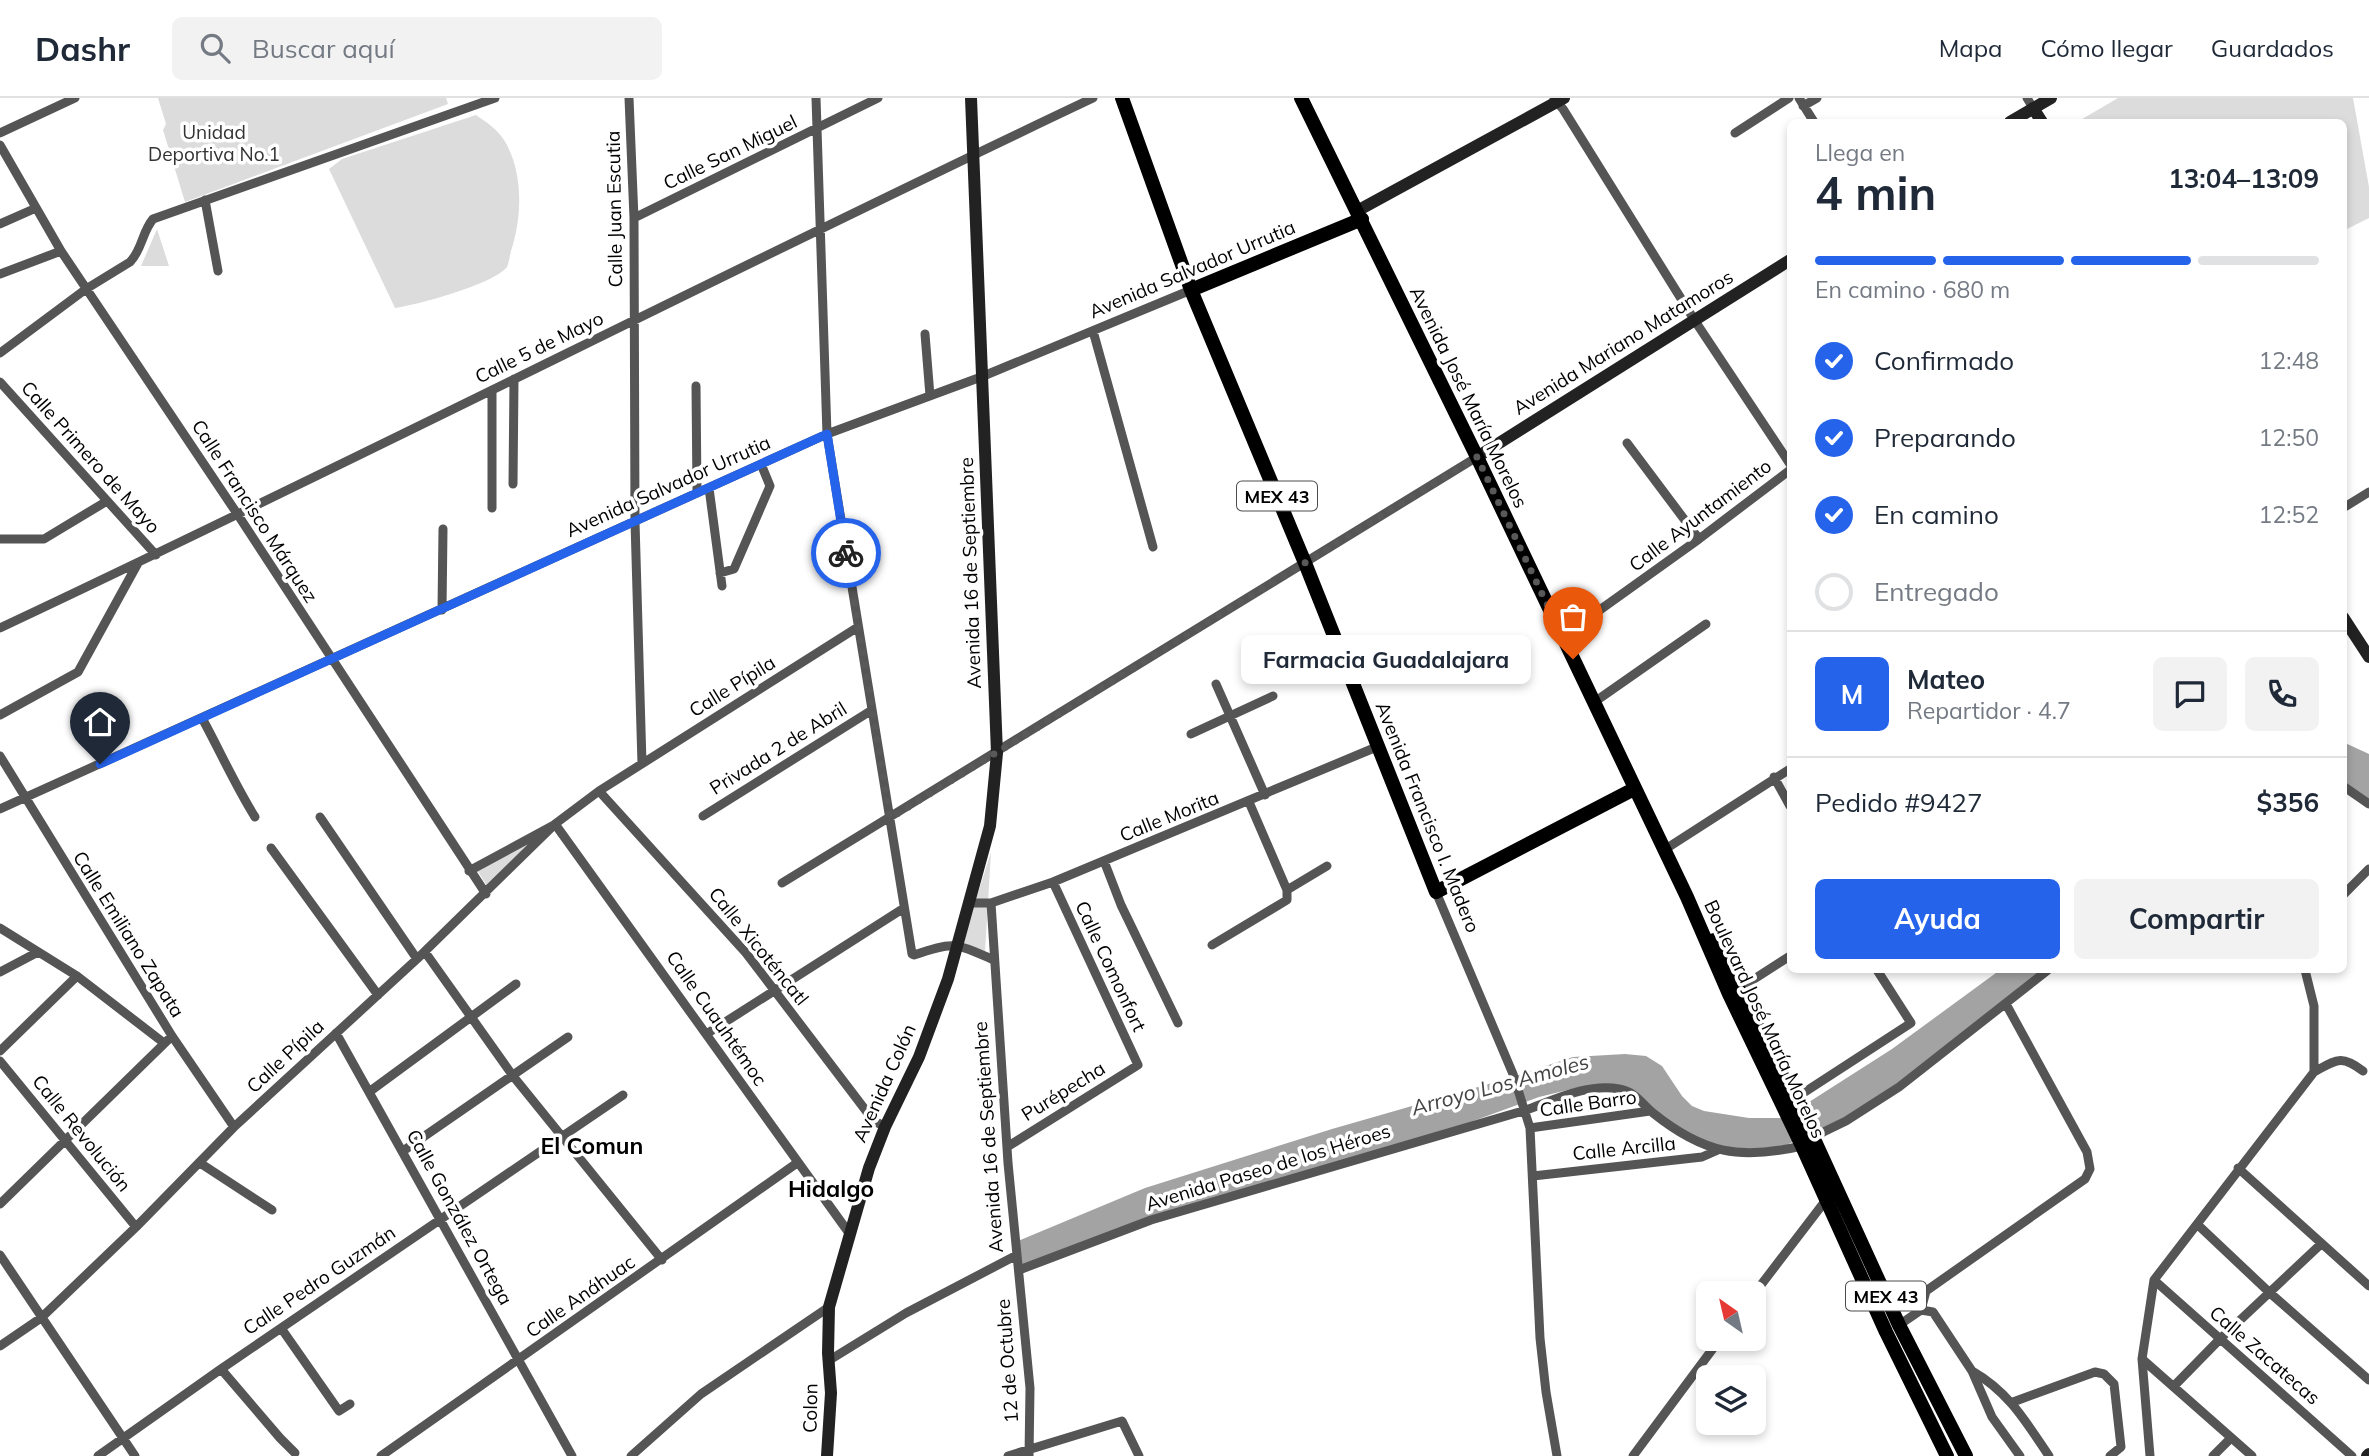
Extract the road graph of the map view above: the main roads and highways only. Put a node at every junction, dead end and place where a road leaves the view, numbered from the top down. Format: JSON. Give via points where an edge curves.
{"nodes":[{"id":1,"x":1122,"y":98,"type":"edge"},
{"id":2,"x":1301,"y":98,"type":"edge"},
{"id":3,"x":1359,"y":215,"type":"junction"},
{"id":4,"x":1191,"y":290,"type":"junction"},
{"id":5,"x":1634,"y":789,"type":"junction"},
{"id":6,"x":1832,"y":1194,"type":"junction"},
{"id":7,"x":1947,"y":1456,"type":"edge"},
{"id":8,"x":1966,"y":1456,"type":"edge"}],
"edges":[{"from":1,"to":4,"type":"main road","name":"Avenida Francisco I. Madero","number":"MEX 43"},
{"from":2,"to":3,"type":"main road","name":"Avenida José María Morelos","number":"MEX 43"},
{"from":3,"to":4,"type":"main road","name":"Avenida Salvador Urrutia"},
{"from":3,"to":5,"type":"main road","name":"Avenida José María Morelos","number":"MEX 43"},
{"from":4,"to":5,"type":"main road","name":"Avenida Francisco I. Madero","number":"MEX 43","via":[[1436,892]]},
{"from":5,"to":6,"type":"main road","name":"Boulevard José María Morelos","number":"MEX 43","via":[[1699,911]]},
{"from":6,"to":7,"type":"main road","name":"Boulevard José María Morelos","number":"MEX 43","via":[[1886,1332]]},
{"from":6,"to":8,"type":"main road","name":"Boulevard José María Morelos","number":"MEX 43"}]}
